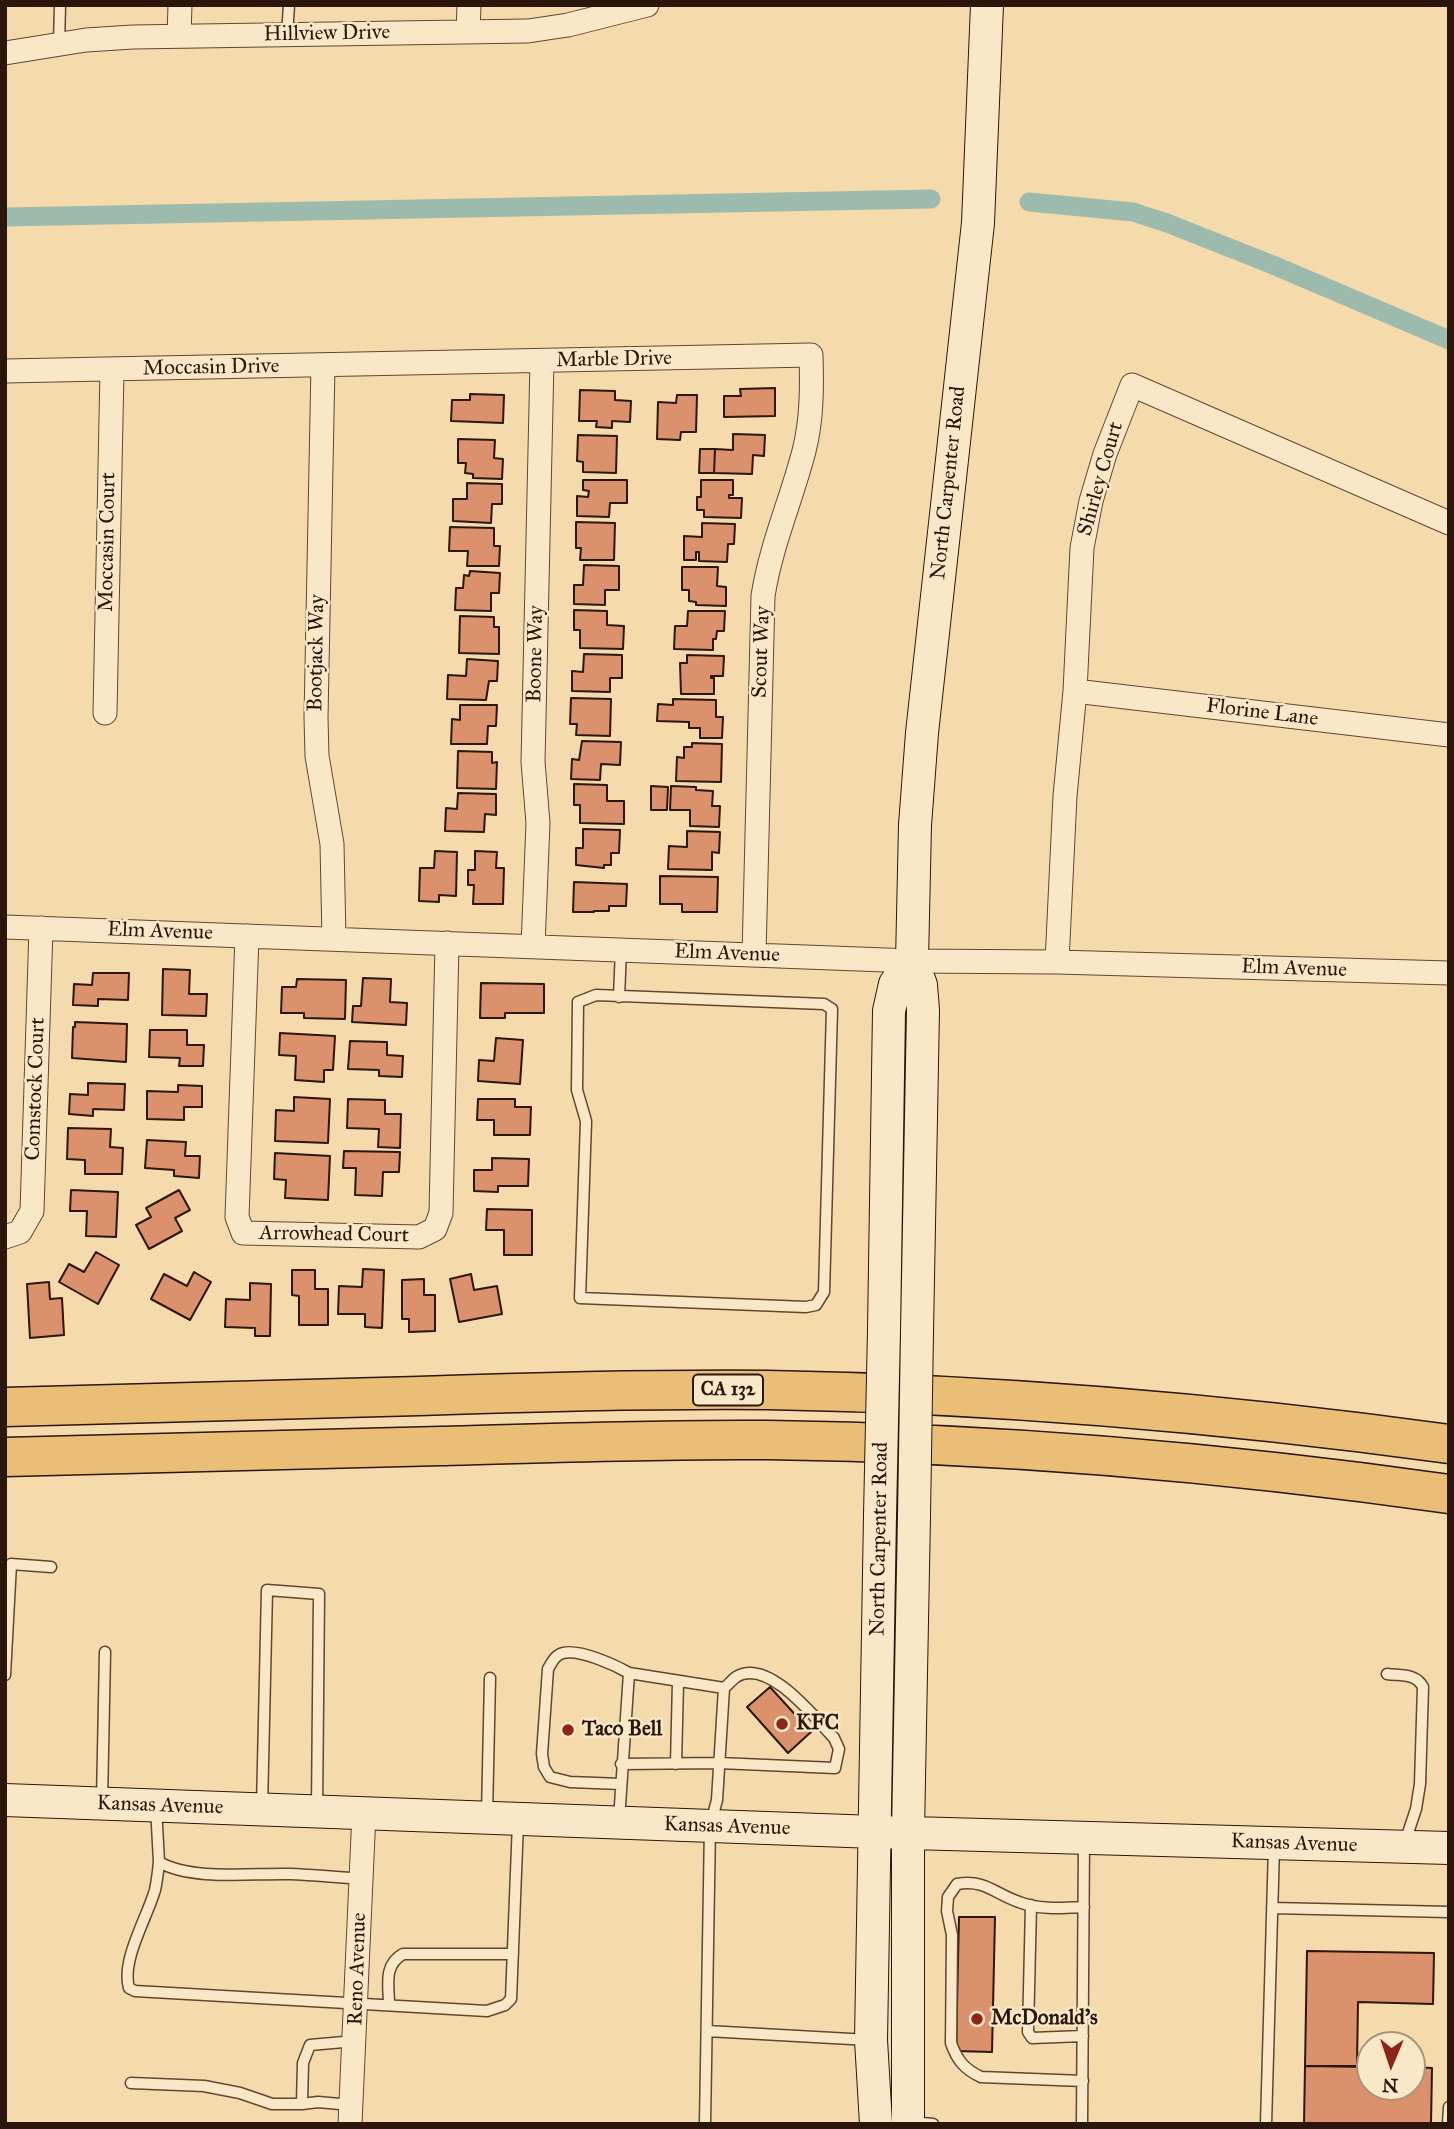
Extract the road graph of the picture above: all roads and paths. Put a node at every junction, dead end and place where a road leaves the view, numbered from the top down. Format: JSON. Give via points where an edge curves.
{"nodes":[{"id":1,"x":60,"y":5,"type":"edge"},
{"id":2,"x":180,"y":5,"type":"edge"},
{"id":3,"x":289,"y":5,"type":"edge"},
{"id":4,"x":469,"y":5,"type":"edge"},
{"id":5,"x":647,"y":5,"type":"edge"},
{"id":6,"x":987,"y":5,"type":"edge"},
{"id":7,"x":468,"y":32,"type":"junction"},
{"id":8,"x":287,"y":35,"type":"junction"},
{"id":9,"x":179,"y":36,"type":"junction"},
{"id":10,"x":59,"y":45,"type":"junction"},
{"id":11,"x":5,"y":53,"type":"edge"},
{"id":12,"x":811,"y":355,"type":"joint"},
{"id":13,"x":542,"y":361,"type":"junction"},
{"id":14,"x":418,"y":364,"type":"joint"},
{"id":15,"x":323,"y":365,"type":"junction"},
{"id":16,"x":112,"y":370,"type":"junction"},
{"id":17,"x":5,"y":371,"type":"edge"},
{"id":18,"x":1449,"y":523,"type":"edge"},
{"id":19,"x":1075,"y":691,"type":"junction"},
{"id":20,"x":105,"y":713,"type":"dead end"},
{"id":21,"x":1449,"y":735,"type":"edge"},
{"id":22,"x":5,"y":927,"type":"edge"},
{"id":23,"x":41,"y":928,"type":"junction"},
{"id":24,"x":247,"y":936,"type":"junction"},
{"id":25,"x":334,"y":939,"type":"junction"},
{"id":26,"x":447,"y":943,"type":"junction"},
{"id":27,"x":533,"y":946,"type":"junction"},
{"id":28,"x":621,"y":950,"type":"junction"},
{"id":29,"x":754,"y":955,"type":"junction"},
{"id":30,"x":912,"y":961,"type":"junction"},
{"id":31,"x":1057,"y":962,"type":"junction"},
{"id":32,"x":1449,"y":973,"type":"edge"},
{"id":33,"x":619,"y":997,"type":"junction"},
{"id":34,"x":5,"y":1237,"type":"edge"},
{"id":35,"x":5,"y":1407,"type":"edge"},
{"id":36,"x":1449,"y":1444,"type":"edge"},
{"id":37,"x":5,"y":1457,"type":"edge"},
{"id":38,"x":1449,"y":1494,"type":"edge"},
{"id":39,"x":51,"y":1567,"type":"dead end"},
{"id":40,"x":105,"y":1652,"type":"dead end"},
{"id":41,"x":629,"y":1673,"type":"junction"},
{"id":42,"x":1387,"y":1674,"type":"dead end"},
{"id":43,"x":5,"y":1675,"type":"edge"},
{"id":44,"x":490,"y":1678,"type":"dead end"},
{"id":45,"x":678,"y":1682,"type":"junction"},
{"id":46,"x":724,"y":1688,"type":"junction"},
{"id":47,"x":719,"y":1763,"type":"junction"},
{"id":48,"x":676,"y":1764,"type":"junction"},
{"id":49,"x":621,"y":1765,"type":"junction"},
{"id":50,"x":621,"y":1784,"type":"junction"},
{"id":51,"x":5,"y":1800,"type":"edge"},
{"id":52,"x":102,"y":1804,"type":"junction"},
{"id":53,"x":156,"y":1806,"type":"junction"},
{"id":54,"x":262,"y":1810,"type":"junction"},
{"id":55,"x":317,"y":1812,"type":"junction"},
{"id":56,"x":364,"y":1813,"type":"junction"},
{"id":57,"x":487,"y":1818,"type":"junction"},
{"id":58,"x":518,"y":1819,"type":"junction"},
{"id":59,"x":619,"y":1823,"type":"junction"},
{"id":60,"x":710,"y":1826,"type":"junction"},
{"id":61,"x":875,"y":1832,"type":"junction"},
{"id":62,"x":908,"y":1832,"type":"junction"},
{"id":63,"x":1084,"y":1838,"type":"junction"},
{"id":64,"x":1274,"y":1843,"type":"junction"},
{"id":65,"x":1404,"y":1847,"type":"junction"},
{"id":66,"x":1449,"y":1849,"type":"edge"},
{"id":67,"x":159,"y":1862,"type":"junction"},
{"id":68,"x":361,"y":1879,"type":"junction"},
{"id":69,"x":1031,"y":1905,"type":"junction"},
{"id":70,"x":1084,"y":1907,"type":"junction"},
{"id":71,"x":1272,"y":1908,"type":"junction"},
{"id":72,"x":1449,"y":1912,"type":"edge"},
{"id":73,"x":513,"y":1954,"type":"junction"},
{"id":74,"x":357,"y":2003,"type":"junction"},
{"id":75,"x":389,"y":2005,"type":"junction"},
{"id":76,"x":707,"y":2031,"type":"junction"},
{"id":77,"x":1083,"y":2036,"type":"junction"},
{"id":78,"x":872,"y":2040,"type":"junction"},
{"id":79,"x":355,"y":2041,"type":"junction"},
{"id":80,"x":1083,"y":2081,"type":"junction"},
{"id":81,"x":131,"y":2083,"type":"dead end"},
{"id":82,"x":302,"y":2104,"type":"junction"},
{"id":83,"x":1449,"y":2107,"type":"edge"},
{"id":84,"x":350,"y":2114,"type":"edge"},
{"id":85,"x":916,"y":2123,"type":"edge"},
{"id":86,"x":705,"y":2124,"type":"edge"},
{"id":87,"x":876,"y":2124,"type":"edge"},
{"id":88,"x":1082,"y":2124,"type":"edge"},
{"id":89,"x":1266,"y":2124,"type":"edge"},
{"id":90,"x":1448,"y":2124,"type":"edge"}],
"edges":[{"from":1,"to":10,"type":"lane"},
{"from":2,"to":9,"type":"street"},
{"from":3,"to":8,"type":"lane"},
{"from":4,"to":7,"type":"street"},
{"from":5,"to":7,"type":"street","name":"Hillview Drive","via":[[568,25]]},
{"from":6,"to":30,"type":"main road","name":"North Carpenter Road","via":[[978,223],[922,733]]},
{"from":7,"to":8,"type":"street","name":"Hillview Drive"},
{"from":8,"to":9,"type":"street","name":"Hillview Drive"},
{"from":9,"to":10,"type":"street","name":"Hillview Drive"},
{"from":10,"to":11,"type":"street","name":"Hillview Drive"},
{"from":12,"to":13,"type":"street","name":"Marble Drive"},
{"from":12,"to":29,"type":"street","name":"Scout Way","via":[[805,448],[768,565],[763,596]]},
{"from":13,"to":14,"type":"street","name":"Marble Drive"},
{"from":13,"to":27,"type":"street","name":"Boone Way"},
{"from":14,"to":15,"type":"street","name":"Moccasin Drive"},
{"from":15,"to":16,"type":"street","name":"Moccasin Drive"},
{"from":15,"to":25,"type":"street","name":"Bootjack Way","via":[[316,719],[317,756],[332,844]]},
{"from":16,"to":17,"type":"street","name":"Moccasin Drive"},
{"from":16,"to":20,"type":"street","name":"Moccasin Court"},
{"from":18,"to":19,"type":"street","name":"Shirley Court","via":[[1132,385],[1105,454],[1082,548]]},
{"from":19,"to":21,"type":"street","name":"Florine Lane"},
{"from":19,"to":31,"type":"street","name":"Shirley Court"},
{"from":22,"to":23,"type":"street","name":"Elm Avenue"},
{"from":23,"to":24,"type":"street","name":"Elm Avenue"},
{"from":23,"to":34,"type":"street","name":"Comstock Court","via":[[32,1211],[20,1232]]},
{"from":24,"to":25,"type":"street","name":"Elm Avenue"},
{"from":24,"to":26,"type":"street","name":"Arrowhead Court","via":[[237,1217],[243,1233],[419,1237],[435,1229],[441,1213]]},
{"from":25,"to":26,"type":"street","name":"Elm Avenue"},
{"from":26,"to":27,"type":"street","name":"Elm Avenue"},
{"from":27,"to":28,"type":"street","name":"Elm Avenue"},
{"from":28,"to":29,"type":"street","name":"Elm Avenue"},
{"from":28,"to":33,"type":"lane"},
{"from":29,"to":30,"type":"street","name":"Elm Avenue"},
{"from":30,"to":31,"type":"street","name":"Elm Avenue"},
{"from":30,"to":61,"type":"main road","name":"North Carpenter Road","bridge":true,"via":[[895,984],[890,1011]]},
{"from":30,"to":62,"type":"main road","name":"North Carpenter Road","bridge":true,"via":[[921,985],[923,1010]]},
{"from":31,"to":32,"type":"street","name":"Elm Avenue"},
{"from":33,"to":33,"type":"lane","via":[[824,1004],[832,1009],[824,1292],[816,1305],[580,1298],[586,1121],[577,1090],[578,1002],[596,996]]},
{"from":35,"to":36,"type":"highway","number":"CA 132","via":[[629,1390],[806,1391],[1130,1407]]},
{"from":37,"to":38,"type":"highway","via":[[627,1440],[829,1441],[1127,1457]]},
{"from":39,"to":43,"type":"lane","via":[[11,1564]]},
{"from":40,"to":52,"type":"lane"},
{"from":41,"to":45,"type":"lane"},
{"from":41,"to":49,"type":"lane"},
{"from":41,"to":50,"type":"lane","via":[[600,1660],[563,1653],[548,1669],[542,1754],[550,1777]]},
{"from":42,"to":65,"type":"lane","via":[[1413,1676],[1423,1687],[1420,1784]]},
{"from":44,"to":57,"type":"lane"},
{"from":45,"to":46,"type":"lane"},
{"from":45,"to":48,"type":"lane"},
{"from":46,"to":47,"type":"lane"},
{"from":46,"to":47,"type":"lane","via":[[738,1675],[754,1673],[778,1682],[834,1738],[839,1749],[835,1768]]},
{"from":47,"to":48,"type":"lane"},
{"from":47,"to":60,"type":"lane"},
{"from":48,"to":49,"type":"lane"},
{"from":49,"to":50,"type":"lane"},
{"from":50,"to":59,"type":"lane"},
{"from":51,"to":52,"type":"main road","name":"Kansas Avenue"},
{"from":52,"to":53,"type":"main road","name":"Kansas Avenue"},
{"from":53,"to":54,"type":"main road","name":"Kansas Avenue"},
{"from":53,"to":67,"type":"lane"},
{"from":54,"to":55,"type":"main road","name":"Kansas Avenue"},
{"from":54,"to":55,"type":"lane","via":[[267,1590],[319,1594]]},
{"from":55,"to":56,"type":"main road","name":"Kansas Avenue"},
{"from":56,"to":57,"type":"main road","name":"Kansas Avenue"},
{"from":56,"to":68,"type":"street","name":"Reno Avenue"},
{"from":57,"to":58,"type":"main road","name":"Kansas Avenue"},
{"from":58,"to":59,"type":"main road","name":"Kansas Avenue"},
{"from":58,"to":73,"type":"lane"},
{"from":59,"to":60,"type":"main road","name":"Kansas Avenue"},
{"from":60,"to":61,"type":"main road","name":"Kansas Avenue"},
{"from":60,"to":76,"type":"lane"},
{"from":61,"to":62,"type":"main road","name":"Kansas Avenue"},
{"from":61,"to":78,"type":"main road","name":"North Carpenter Road"},
{"from":62,"to":63,"type":"main road","name":"Kansas Avenue"},
{"from":62,"to":85,"type":"main road","name":"North Carpenter Road"},
{"from":63,"to":64,"type":"main road","name":"Kansas Avenue"},
{"from":63,"to":70,"type":"lane"},
{"from":64,"to":65,"type":"main road","name":"Kansas Avenue"},
{"from":64,"to":71,"type":"lane"},
{"from":65,"to":66,"type":"main road","name":"Kansas Avenue"},
{"from":67,"to":68,"type":"lane","via":[[172,1869],[204,1873]]},
{"from":67,"to":74,"type":"lane","via":[[155,1890],[129,1965],[129,1988]]},
{"from":68,"to":74,"type":"street","name":"Reno Avenue"},
{"from":69,"to":70,"type":"lane"},
{"from":69,"to":77,"type":"lane","via":[[1028,2032],[1040,2040]]},
{"from":69,"to":80,"type":"lane","via":[[970,1882],[957,1884],[948,1897],[951,2043],[968,2071],[981,2077]]},
{"from":70,"to":77,"type":"lane"},
{"from":71,"to":72,"type":"lane"},
{"from":71,"to":89,"type":"lane"},
{"from":73,"to":75,"type":"lane","via":[[403,1954],[388,1969]]},
{"from":73,"to":75,"type":"lane","via":[[511,1999],[505,2005],[487,2011]]},
{"from":74,"to":75,"type":"lane"},
{"from":74,"to":79,"type":"street","name":"Reno Avenue"},
{"from":76,"to":78,"type":"lane"},
{"from":76,"to":86,"type":"lane"},
{"from":77,"to":80,"type":"lane"},
{"from":78,"to":87,"type":"main road","name":"North Carpenter Road"},
{"from":79,"to":82,"type":"lane","via":[[310,2045],[303,2063]]},
{"from":79,"to":84,"type":"street","name":"Reno Avenue"},
{"from":80,"to":88,"type":"lane"},
{"from":81,"to":82,"type":"lane","via":[[204,2085],[272,2104]]},
{"from":82,"to":84,"type":"lane","via":[[318,2102]]},
{"from":83,"to":90,"type":"lane"}]}
